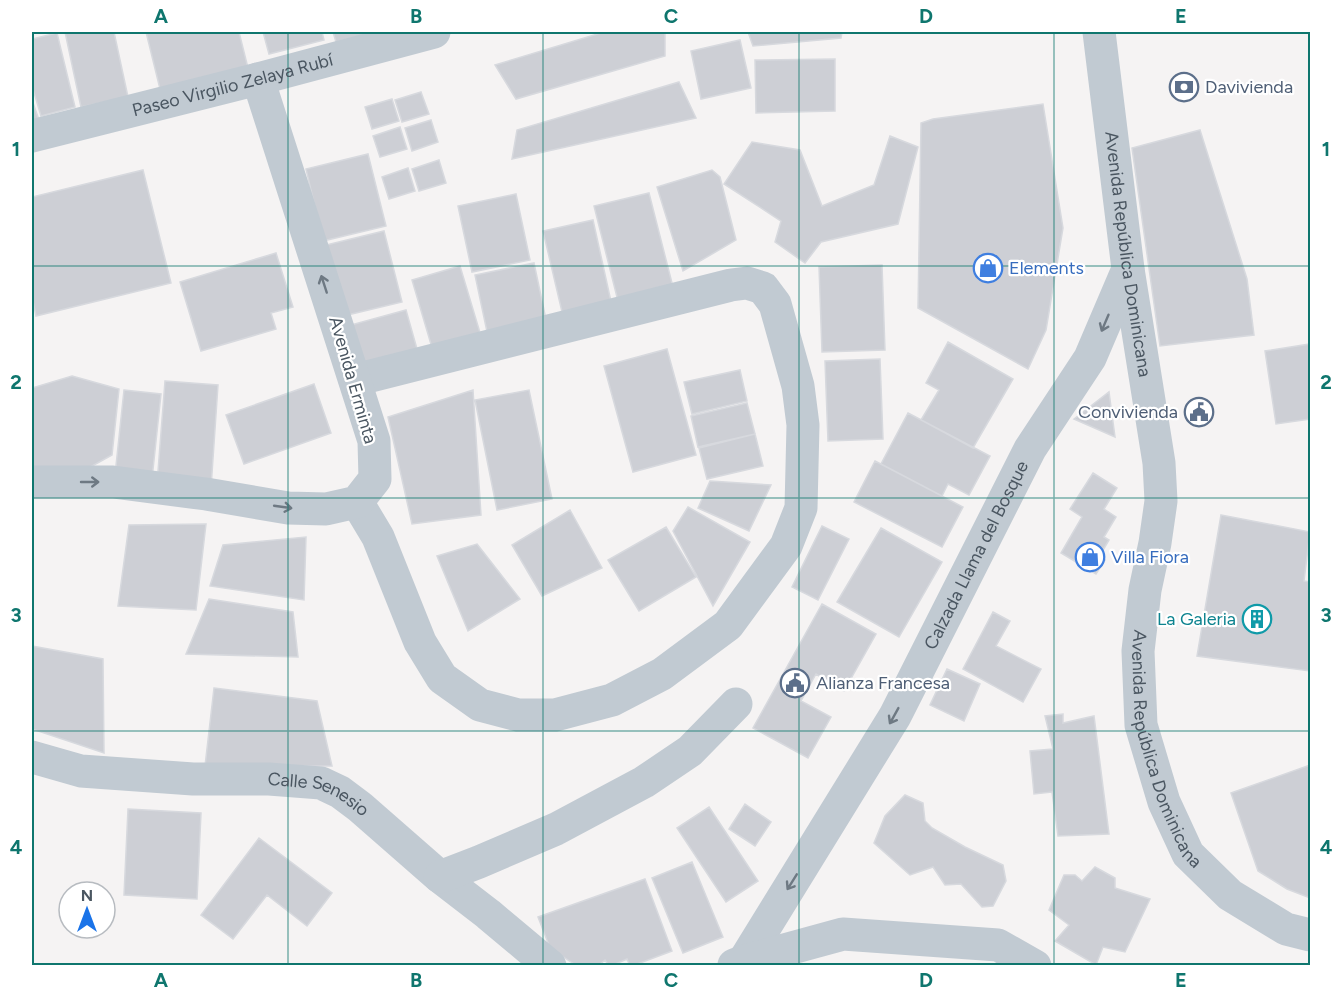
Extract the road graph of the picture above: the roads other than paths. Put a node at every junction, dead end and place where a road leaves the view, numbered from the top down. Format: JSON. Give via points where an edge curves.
{"nodes":[{"id":1,"x":434,"y":32,"type":"edge"},
{"id":2,"x":1099,"y":32,"type":"edge"},
{"id":3,"x":258,"y":79,"type":"junction"},
{"id":4,"x":32,"y":136,"type":"edge"},
{"id":5,"x":1128,"y":269,"type":"junction"},
{"id":6,"x":355,"y":380,"type":"junction"},
{"id":7,"x":32,"y":482,"type":"edge"},
{"id":8,"x":357,"y":502,"type":"junction"},
{"id":9,"x":736,"y":704,"type":"dead end"},
{"id":10,"x":32,"y":757,"type":"edge"},
{"id":11,"x":440,"y":877,"type":"junction"},
{"id":12,"x":1311,"y":935,"type":"edge"},
{"id":13,"x":738,"y":963,"type":"edge"},
{"id":14,"x":550,"y":966,"type":"edge"},
{"id":15,"x":1035,"y":966,"type":"edge"}],
"edges":[{"from":1,"to":3,"type":"street","name":"Paseo Virgilio Zelaya Rubí"},
{"from":2,"to":5,"type":"street","name":"Avenida República Dominicana"},
{"from":3,"to":4,"type":"street","name":"Paseo Virgilio Zelaya Rubí"},
{"from":6,"to":3,"type":"street","name":"Avenida Erminta","one_way":true},
{"from":5,"to":12,"type":"street","name":"Avenida República Dominicana","via":[[1159,463],[1161,501],[1138,651],[1141,725],[1164,801],[1188,854],[1230,895],[1286,929]]},
{"from":5,"to":13,"type":"street","name":"Calzada Llama del Bosque","one_way":true,"via":[[1090,358],[1030,448],[895,716]]},
{"from":6,"to":8,"type":"street","name":"Avenida Erminta","via":[[374,441],[375,460],[375,479]]},
{"from":6,"to":8,"type":"street","via":[[747,283],[763,288],[775,304],[798,386],[803,425],[801,508],[786,546],[728,625],[662,675],[612,700],[555,715],[518,715],[480,705],[442,678],[420,642],[378,537]]},
{"from":7,"to":8,"type":"street","one_way":true,"via":[[113,482],[288,508],[326,509]]},
{"from":9,"to":11,"type":"street","via":[[690,751],[644,782],[556,829]]},
{"from":10,"to":11,"type":"street","name":"Calle Senesio","via":[[81,771],[321,783],[360,807]]},
{"from":11,"to":14,"type":"street","name":"Calle Senesio"},
{"from":13,"to":15,"type":"street","via":[[843,934],[998,945]]}]}
